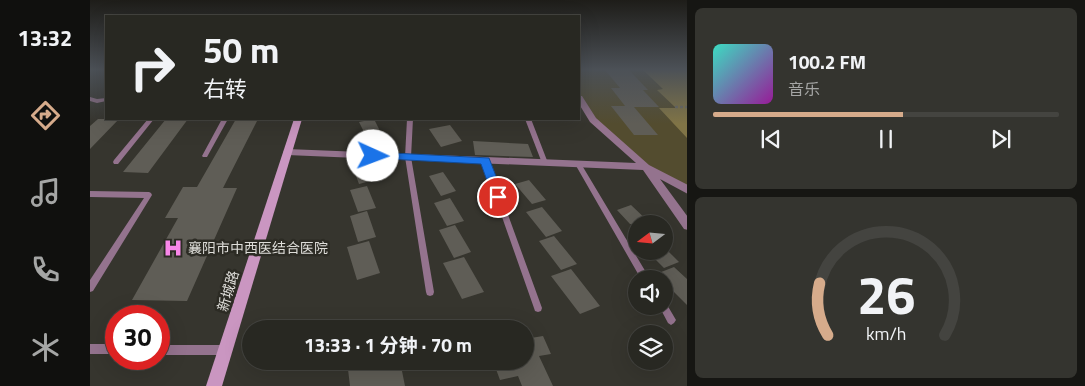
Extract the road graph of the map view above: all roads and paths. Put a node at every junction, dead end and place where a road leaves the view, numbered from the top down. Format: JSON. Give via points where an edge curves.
{"nodes":[{"id":1,"x":90,"y":99,"type":"edge"},
{"id":2,"x":105,"y":100,"type":"edge"},
{"id":3,"x":580,"y":100,"type":"edge"},
{"id":4,"x":97,"y":102,"type":"junction"},
{"id":5,"x":675,"y":107,"type":"dead end"},
{"id":6,"x":687,"y":107,"type":"edge"},
{"id":7,"x":90,"y":108,"type":"edge"},
{"id":8,"x":150,"y":120,"type":"edge"},
{"id":9,"x":224,"y":120,"type":"edge"},
{"id":10,"x":298,"y":120,"type":"edge"},
{"id":11,"x":410,"y":120,"type":"edge"},
{"id":12,"x":528,"y":120,"type":"edge"},
{"id":13,"x":287,"y":152,"type":"junction"},
{"id":14,"x":205,"y":156,"type":"dead end"},
{"id":15,"x":408,"y":157,"type":"junction"},
{"id":16,"x":485,"y":160,"type":"junction"},
{"id":17,"x":116,"y":162,"type":"dead end"},
{"id":18,"x":545,"y":163,"type":"junction"},
{"id":19,"x":578,"y":164,"type":"junction"},
{"id":20,"x":646,"y":167,"type":"junction"},
{"id":21,"x":687,"y":189,"type":"edge"},
{"id":22,"x":90,"y":194,"type":"edge"},
{"id":23,"x":687,"y":225,"type":"edge"},
{"id":24,"x":641,"y":270,"type":"edge"},
{"id":25,"x":90,"y":288,"type":"edge"},
{"id":26,"x":430,"y":292,"type":"dead end"},
{"id":27,"x":538,"y":308,"type":"dead end"},
{"id":28,"x":668,"y":315,"type":"edge"},
{"id":29,"x":671,"y":320,"type":"dead end"},
{"id":30,"x":90,"y":349,"type":"edge"},
{"id":31,"x":105,"y":349,"type":"edge"},
{"id":32,"x":170,"y":350,"type":"edge"},
{"id":33,"x":226,"y":350,"type":"junction"},
{"id":34,"x":214,"y":386,"type":"edge"}],
"edges":[{"from":1,"to":4,"type":"lane"},
{"from":2,"to":4,"type":"lane"},
{"from":3,"to":20,"type":"street","via":[[593,120]]},
{"from":4,"to":7,"type":"lane"},
{"from":5,"to":6,"type":"path"},
{"from":8,"to":17,"type":"lane"},
{"from":9,"to":14,"type":"lane"},
{"from":10,"to":13,"type":"street","name":"新城路"},
{"from":11,"to":15,"type":"lane"},
{"from":12,"to":18,"type":"lane"},
{"from":13,"to":15,"type":"street"},
{"from":13,"to":33,"type":"street","name":"新城路"},
{"from":15,"to":16,"type":"street"},
{"from":15,"to":26,"type":"lane"},
{"from":16,"to":18,"type":"street"},
{"from":16,"to":27,"type":"lane"},
{"from":18,"to":19,"type":"street"},
{"from":19,"to":20,"type":"street"},
{"from":19,"to":24,"type":"lane"},
{"from":20,"to":21,"type":"street"},
{"from":20,"to":23,"type":"street"},
{"from":22,"to":25,"type":"lane","via":[[149,195]]},
{"from":28,"to":29,"type":"lane"},
{"from":30,"to":31,"type":"lane"},
{"from":32,"to":33,"type":"lane"},
{"from":33,"to":34,"type":"street","name":"新城路"}]}
